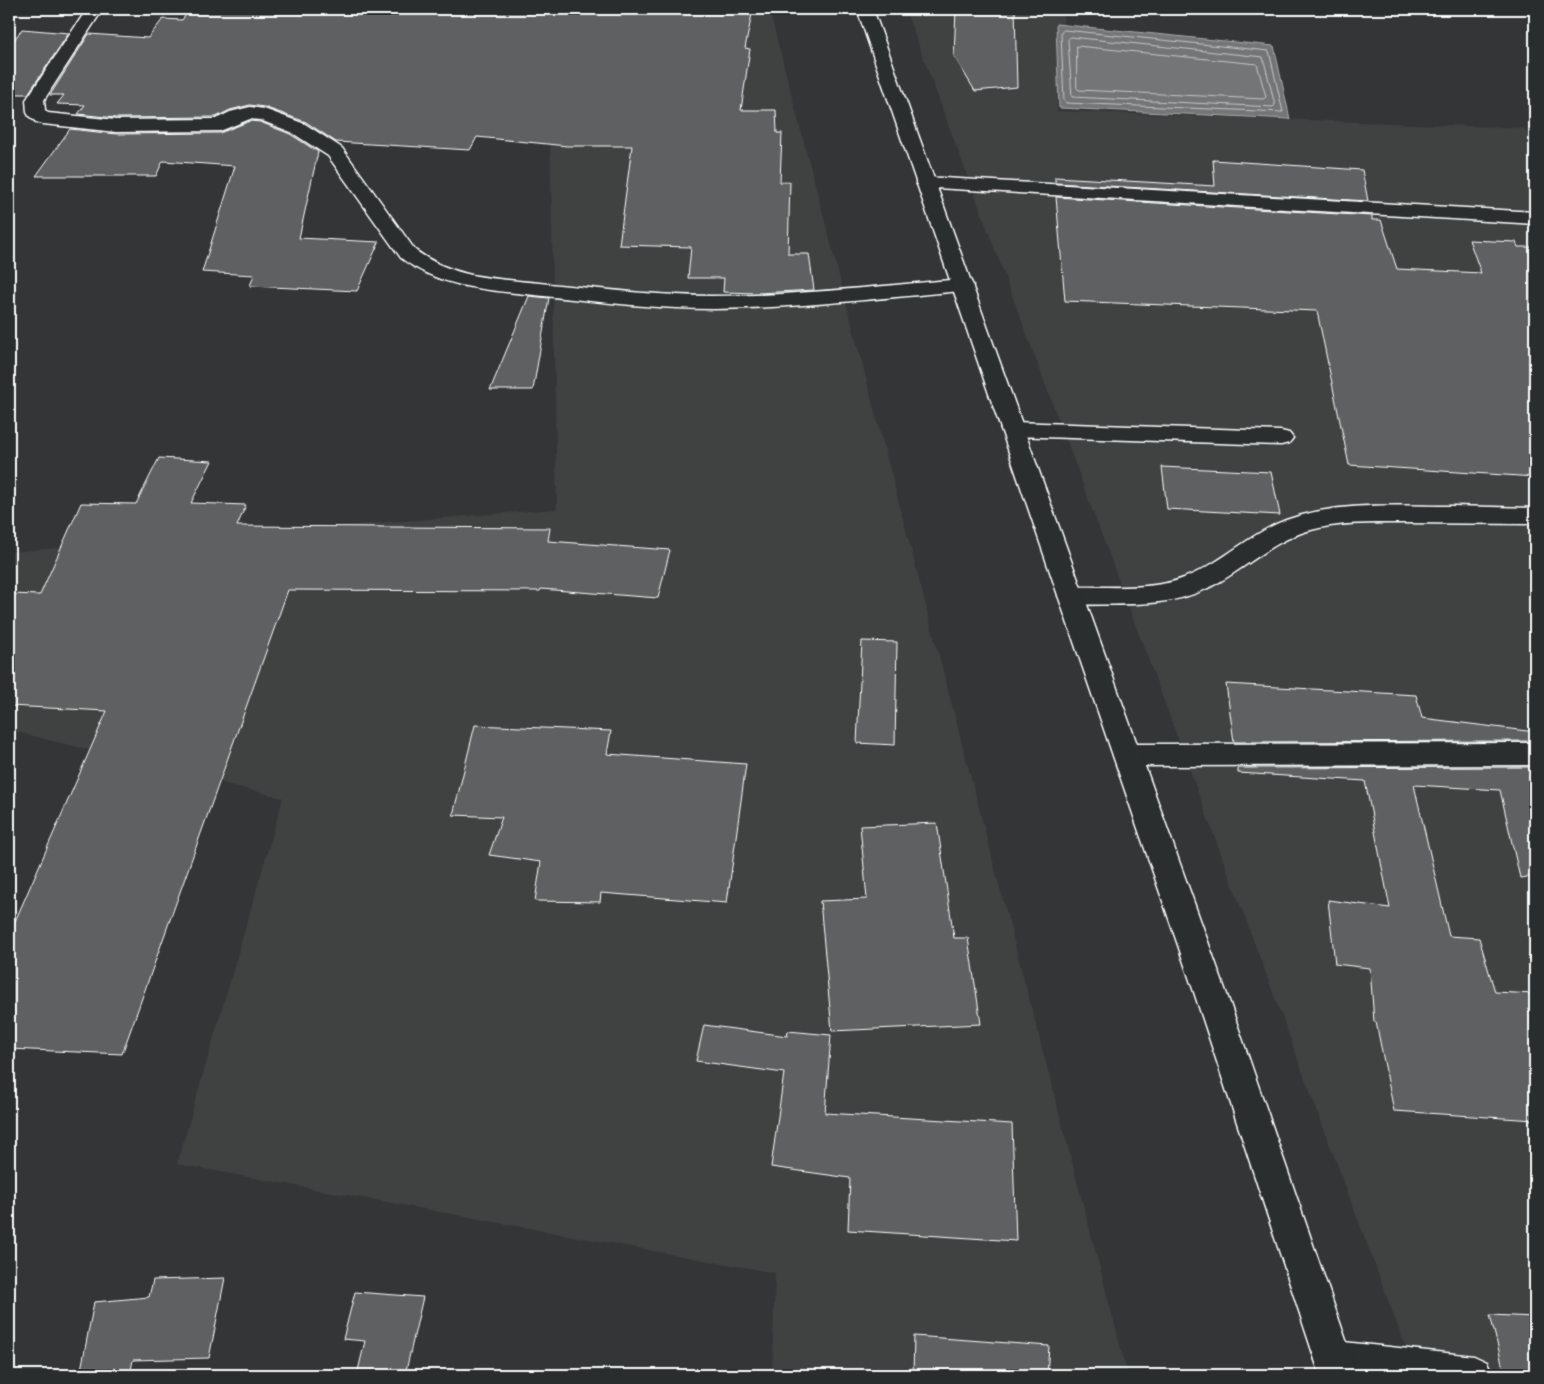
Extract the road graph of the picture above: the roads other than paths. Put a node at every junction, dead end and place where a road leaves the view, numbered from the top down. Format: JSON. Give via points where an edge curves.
{"nodes":[{"id":1,"x":95,"y":9,"type":"edge"},
{"id":2,"x":865,"y":9,"type":"edge"},
{"id":3,"x":926,"y":183,"type":"junction"},
{"id":4,"x":1535,"y":218,"type":"edge"},
{"id":5,"x":962,"y":285,"type":"junction"},
{"id":6,"x":1012,"y":429,"type":"junction"},
{"id":7,"x":1281,"y":438,"type":"dead end"},
{"id":8,"x":1535,"y":516,"type":"edge"},
{"id":9,"x":1071,"y":596,"type":"junction"},
{"id":10,"x":1535,"y":754,"type":"edge"},
{"id":11,"x":1127,"y":755,"type":"junction"},
{"id":12,"x":1336,"y":1368,"type":"edge"},
{"id":13,"x":1474,"y":1375,"type":"edge"}],
"edges":[{"from":1,"to":5,"type":"street","via":[[35,100],[36,112],[43,118],[116,126],[220,125],[250,113],[298,128],[335,152],[408,254],[418,263],[444,275],[477,283],[692,302],[777,300]]},
{"from":2,"to":3,"type":"street"},
{"from":3,"to":4,"type":"street"},
{"from":3,"to":5,"type":"street"},
{"from":5,"to":6,"type":"street"},
{"from":6,"to":7,"type":"street"},
{"from":6,"to":9,"type":"street"},
{"from":8,"to":9,"type":"street","via":[[1352,516],[1310,522],[1268,538],[1193,584],[1160,591]]},
{"from":9,"to":11,"type":"street"},
{"from":10,"to":11,"type":"street"},
{"from":11,"to":12,"type":"street"},
{"from":12,"to":13,"type":"street"}]}
